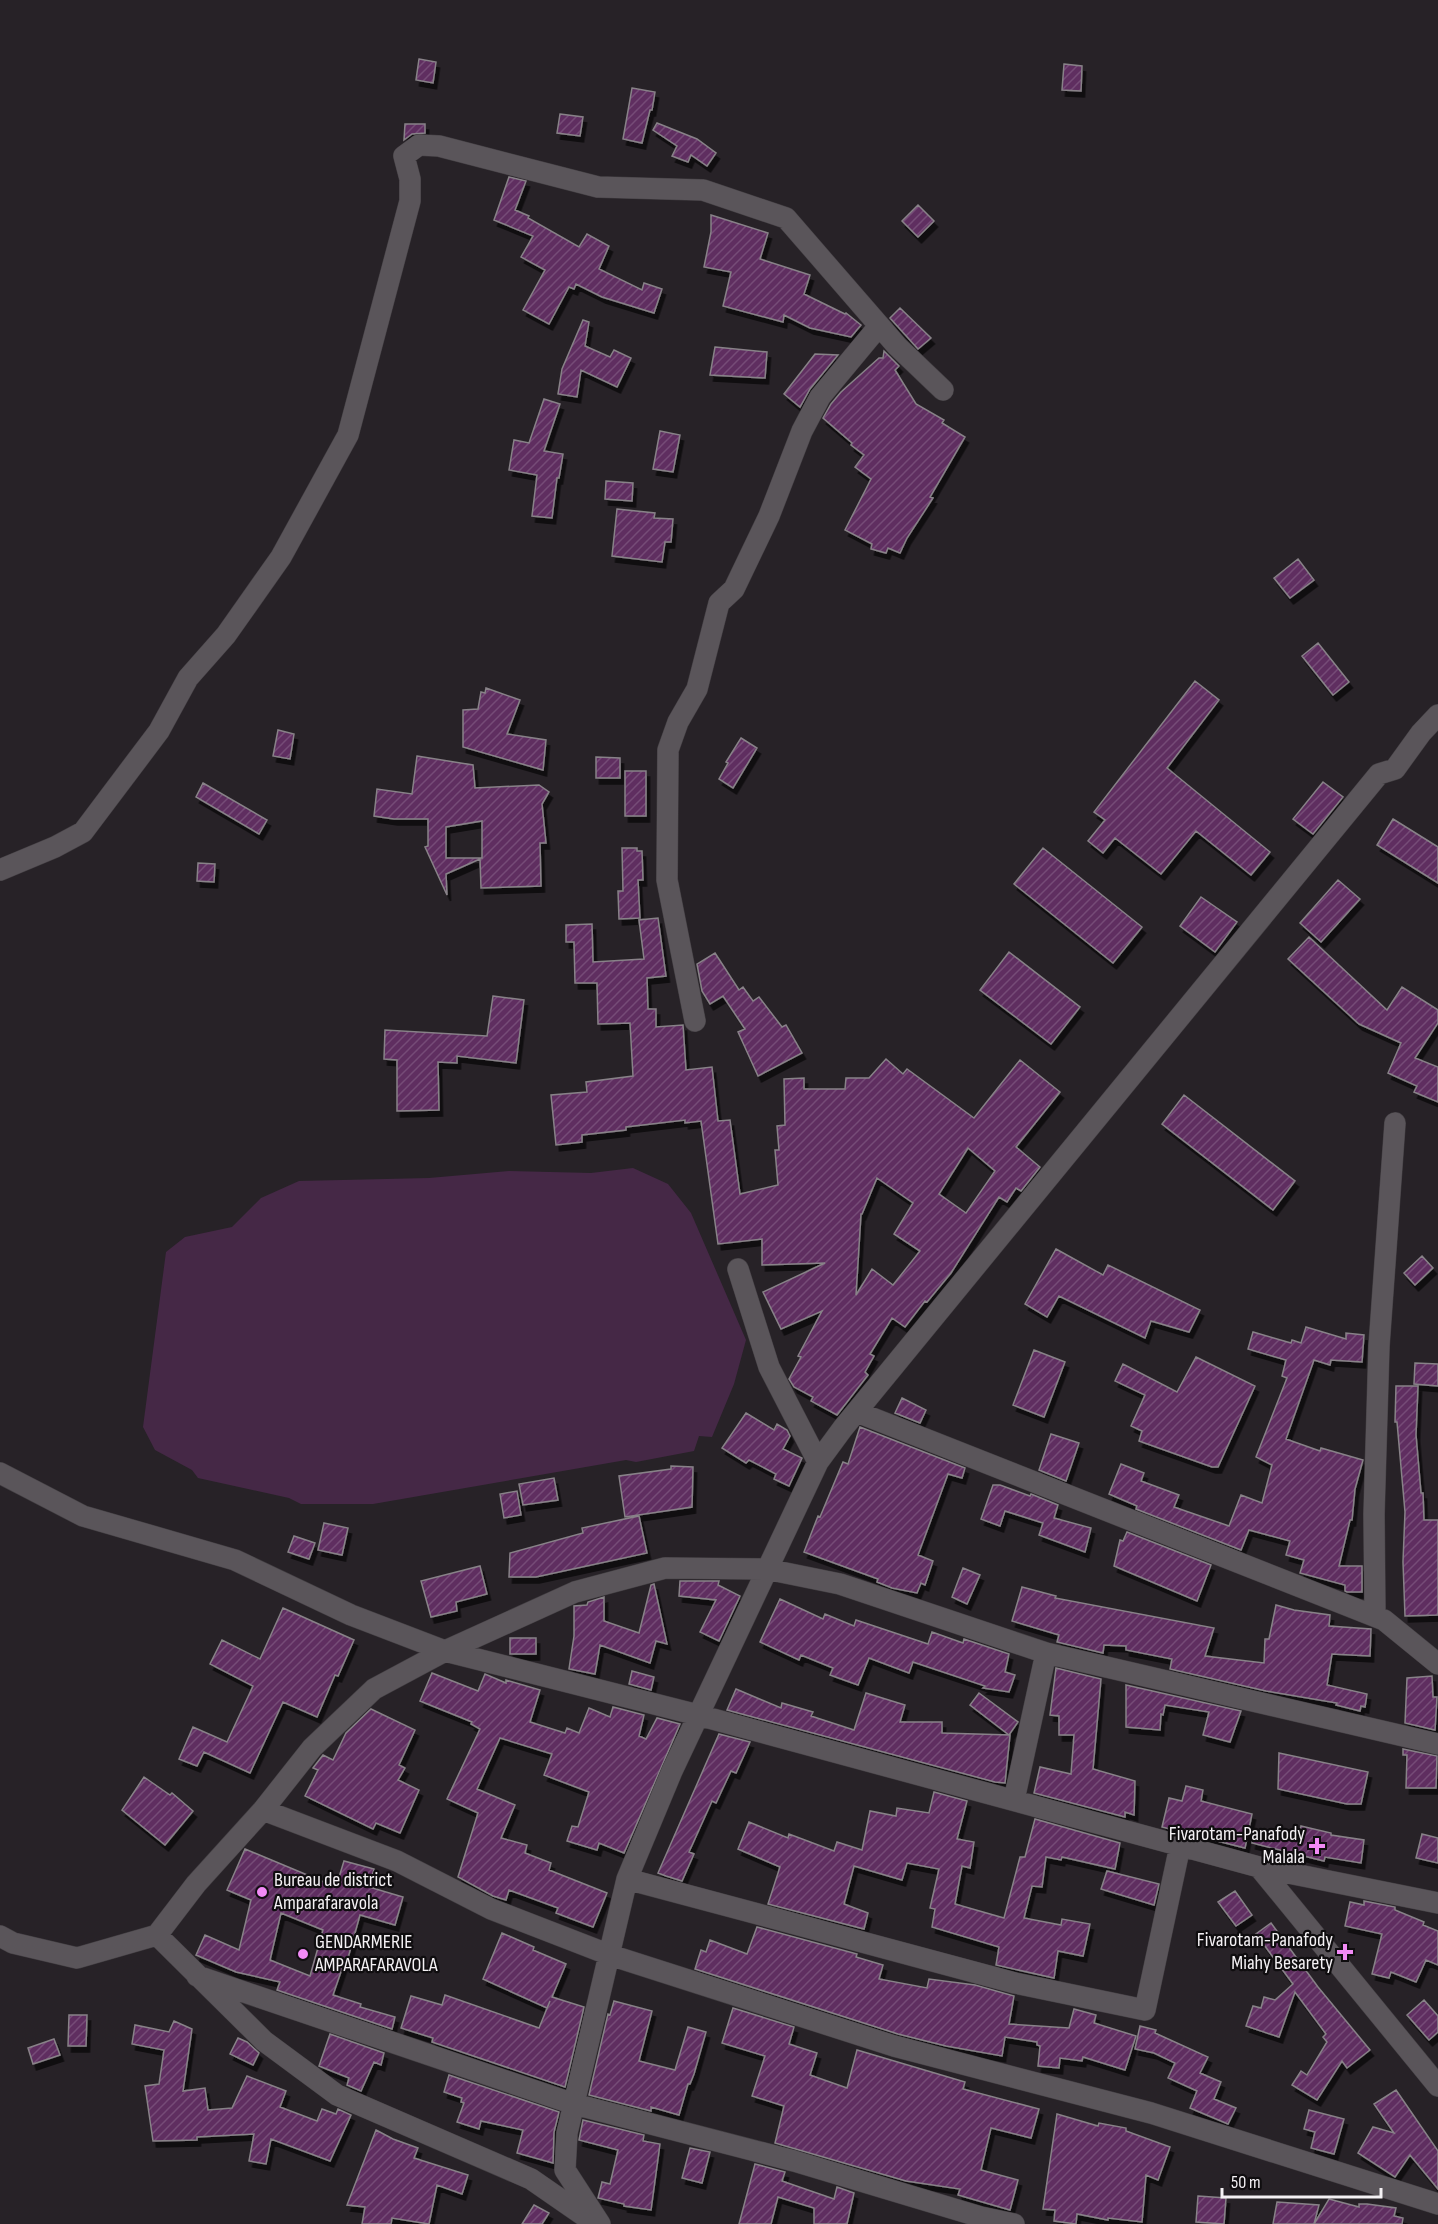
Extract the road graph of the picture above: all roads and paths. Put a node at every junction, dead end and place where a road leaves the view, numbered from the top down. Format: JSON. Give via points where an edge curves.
{"nodes":[{"id":1,"x":879,"y":326,"type":"junction"},
{"id":2,"x":944,"y":390,"type":"dead end"},
{"id":3,"x":1438,"y":715,"type":"edge"},
{"id":4,"x":0,"y":870,"type":"edge"},
{"id":5,"x":695,"y":1021,"type":"dead end"},
{"id":6,"x":1395,"y":1123,"type":"dead end"},
{"id":7,"x":738,"y":1269,"type":"dead end"},
{"id":8,"x":857,"y":1412,"type":"junction"},
{"id":9,"x":818,"y":1462,"type":"junction"},
{"id":10,"x":0,"y":1473,"type":"edge"},
{"id":11,"x":766,"y":1569,"type":"junction"},
{"id":12,"x":1375,"y":1616,"type":"junction"},
{"id":13,"x":445,"y":1651,"type":"junction"},
{"id":14,"x":1046,"y":1653,"type":"junction"},
{"id":15,"x":1438,"y":1664,"type":"edge"},
{"id":16,"x":698,"y":1715,"type":"junction"},
{"id":17,"x":1438,"y":1744,"type":"edge"},
{"id":18,"x":1014,"y":1800,"type":"junction"},
{"id":19,"x":263,"y":1810,"type":"junction"},
{"id":20,"x":1180,"y":1846,"type":"junction"},
{"id":21,"x":1259,"y":1867,"type":"junction"},
{"id":22,"x":627,"y":1879,"type":"junction"},
{"id":23,"x":1438,"y":1903,"type":"edge"},
{"id":24,"x":157,"y":1935,"type":"junction"},
{"id":25,"x":0,"y":1936,"type":"edge"},
{"id":26,"x":610,"y":1955,"type":"junction"},
{"id":27,"x":198,"y":1976,"type":"junction"},
{"id":28,"x":1438,"y":2086,"type":"edge"},
{"id":29,"x":574,"y":2104,"type":"junction"},
{"id":30,"x":1438,"y":2204,"type":"edge"},
{"id":31,"x":598,"y":2224,"type":"edge"},
{"id":32,"x":1014,"y":2224,"type":"edge"}],
"edges":[{"from":1,"to":2,"type":"street"},
{"from":1,"to":4,"type":"street","via":[[786,218],[703,190],[598,187],[439,146],[419,145],[404,156],[410,201],[348,435],[281,557],[226,635],[188,678],[159,731],[83,832]]},
{"from":1,"to":5,"type":"street","via":[[820,397],[802,431],[769,516],[734,589],[719,603],[697,689],[668,750],[668,880]]},
{"from":3,"to":8,"type":"street","via":[[1395,769],[1379,774]]},
{"from":6,"to":12,"type":"street","via":[[1379,1346]]},
{"from":7,"to":9,"type":"street","via":[[769,1366]]},
{"from":8,"to":9,"type":"street"},
{"from":8,"to":12,"type":"street"},
{"from":9,"to":11,"type":"street"},
{"from":10,"to":13,"type":"street","via":[[83,1516],[236,1560],[351,1615]]},
{"from":11,"to":13,"type":"street","via":[[665,1568],[575,1592]]},
{"from":11,"to":14,"type":"street","via":[[840,1584]]},
{"from":11,"to":16,"type":"street"},
{"from":12,"to":15,"type":"street"},
{"from":13,"to":16,"type":"street"},
{"from":13,"to":19,"type":"street","via":[[374,1689],[312,1748]]},
{"from":14,"to":17,"type":"street"},
{"from":14,"to":18,"type":"street"},
{"from":16,"to":18,"type":"street"},
{"from":16,"to":22,"type":"street"},
{"from":18,"to":20,"type":"street"},
{"from":19,"to":24,"type":"street","via":[[196,1884]]},
{"from":19,"to":26,"type":"street","via":[[397,1861],[491,1910]]},
{"from":20,"to":21,"type":"street"},
{"from":20,"to":22,"type":"street","via":[[1145,2010],[1004,1980]]},
{"from":21,"to":23,"type":"street"},
{"from":21,"to":28,"type":"street"},
{"from":22,"to":26,"type":"street"},
{"from":24,"to":25,"type":"street","via":[[77,1958],[13,1943]]},
{"from":24,"to":27,"type":"street"},
{"from":26,"to":29,"type":"street"},
{"from":26,"to":30,"type":"street","via":[[894,2046],[1151,2114]]},
{"from":27,"to":29,"type":"street"},
{"from":27,"to":31,"type":"street","via":[[264,2041],[337,2095],[531,2179]]},
{"from":29,"to":31,"type":"street","via":[[567,2133],[565,2170]]},
{"from":29,"to":32,"type":"street"}]}
